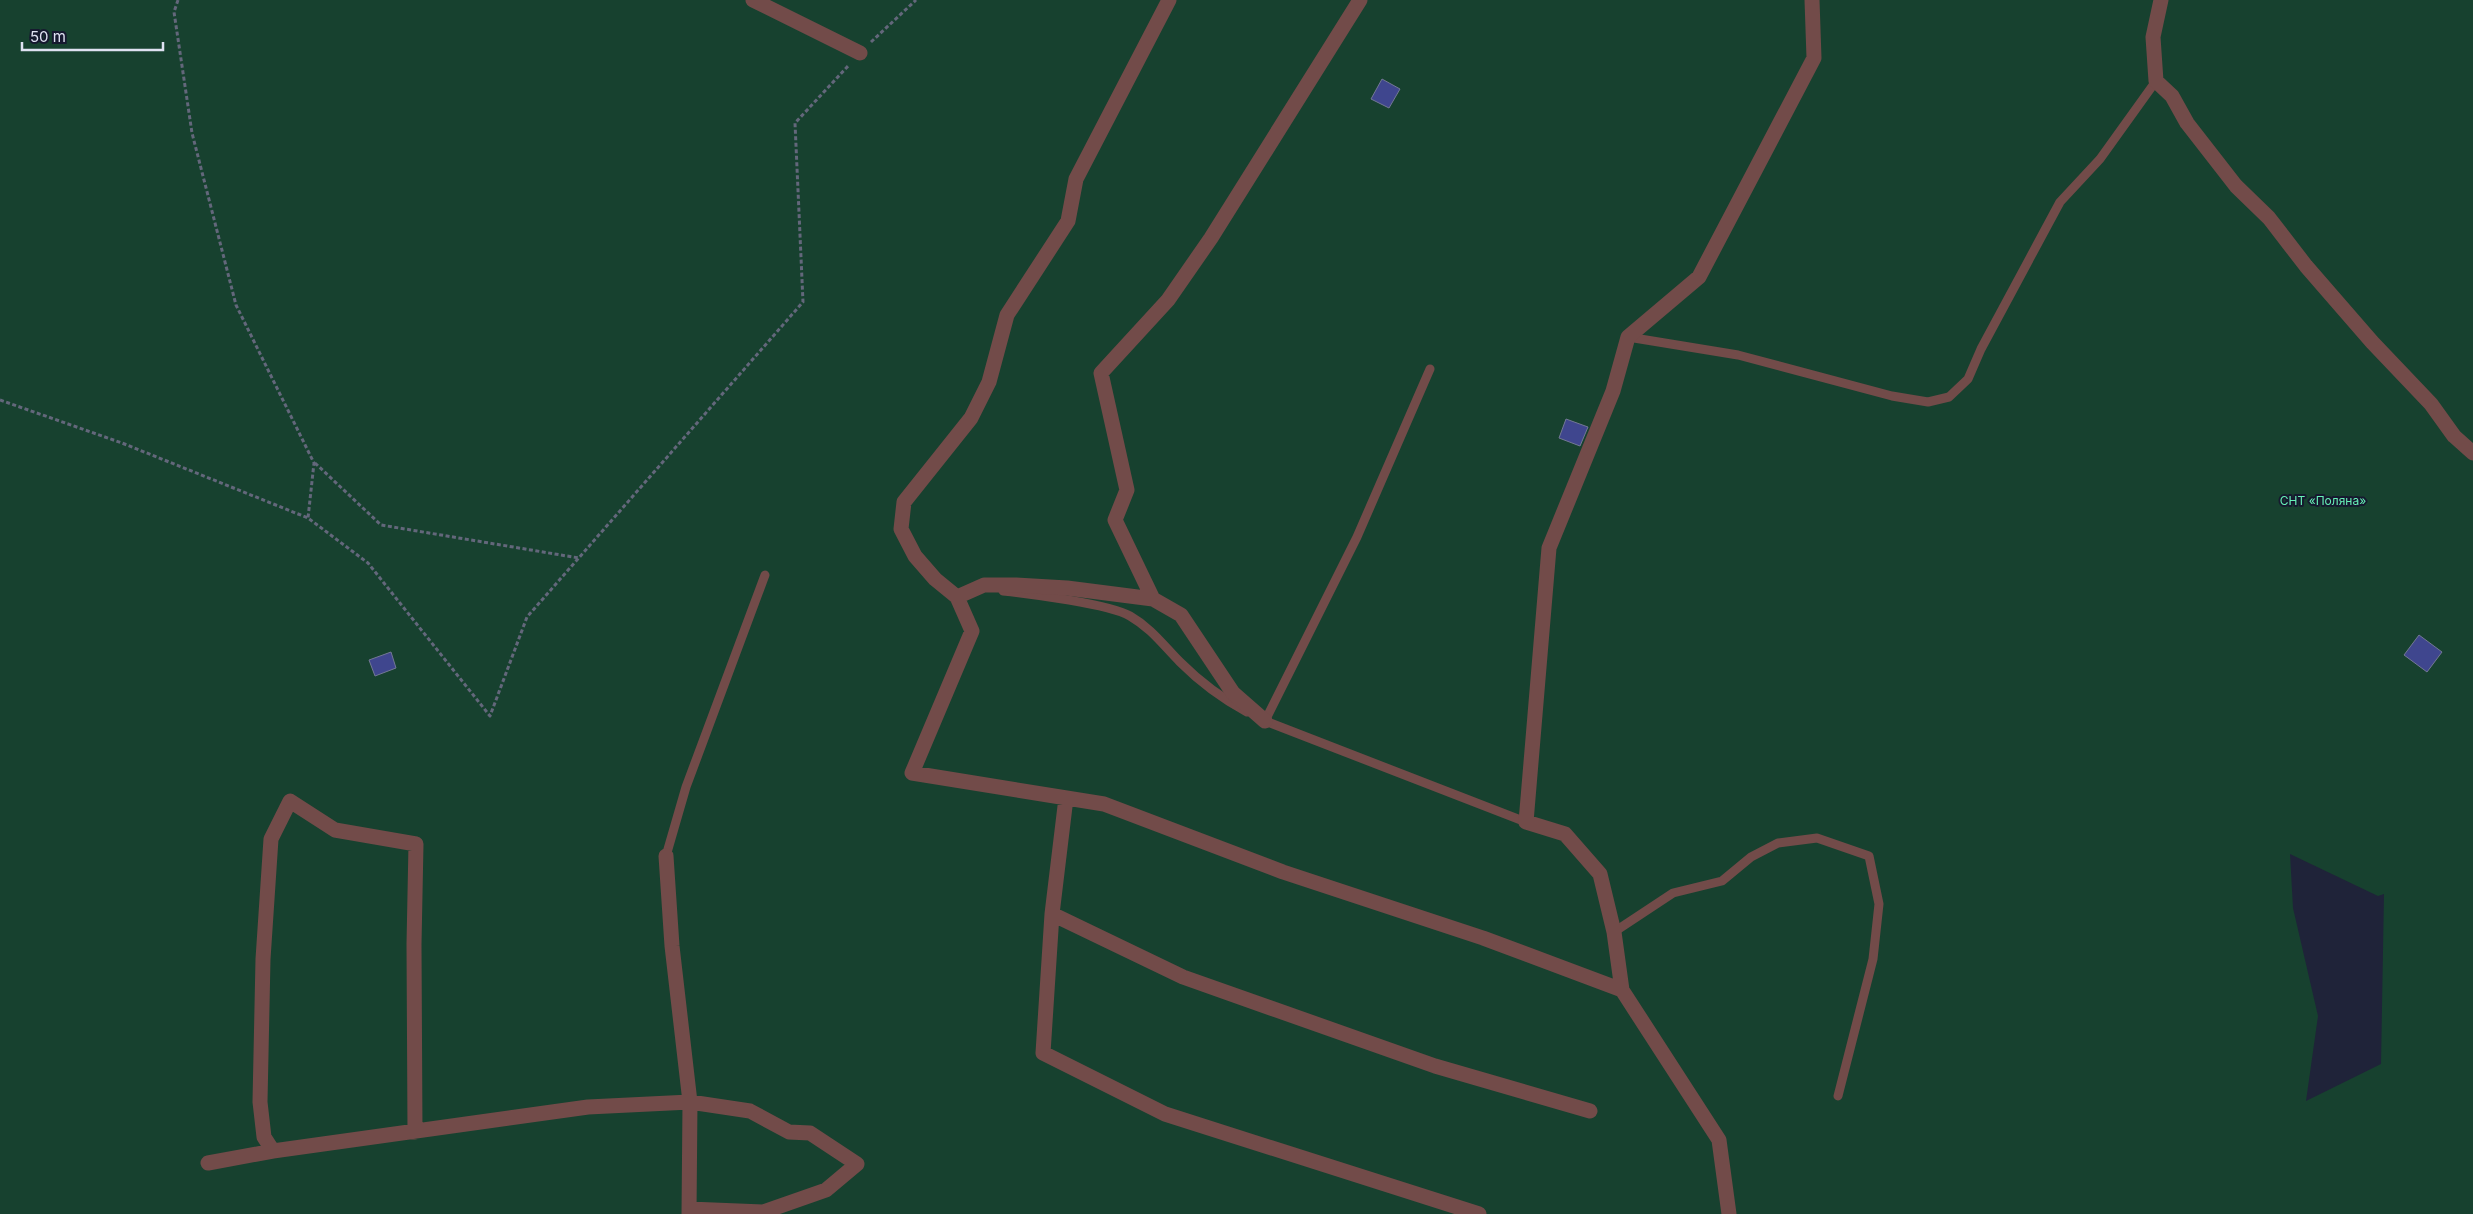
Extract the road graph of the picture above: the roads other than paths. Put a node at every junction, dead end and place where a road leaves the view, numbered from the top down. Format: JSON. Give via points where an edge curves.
{"nodes":[{"id":1,"x":753,"y":0,"type":"edge"},
{"id":2,"x":1169,"y":0,"type":"edge"},
{"id":3,"x":1360,"y":0,"type":"edge"},
{"id":4,"x":1812,"y":0,"type":"edge"},
{"id":5,"x":2161,"y":0,"type":"edge"},
{"id":6,"x":860,"y":53,"type":"road end"},
{"id":7,"x":2156,"y":81,"type":"junction"},
{"id":8,"x":1628,"y":337,"type":"junction"},
{"id":9,"x":1430,"y":369,"type":"dead end"},
{"id":10,"x":2473,"y":453,"type":"edge"},
{"id":11,"x":766,"y":575,"type":"dead end"},
{"id":12,"x":957,"y":597,"type":"junction"},
{"id":13,"x":1153,"y":599,"type":"junction"},
{"id":14,"x":1265,"y":721,"type":"junction"},
{"id":15,"x":1066,"y":798,"type":"junction"},
{"id":16,"x":1526,"y":822,"type":"junction"},
{"id":17,"x":666,"y":856,"type":"joint"},
{"id":18,"x":1052,"y":914,"type":"junction"},
{"id":19,"x":1614,"y":932,"type":"junction"},
{"id":20,"x":1622,"y":990,"type":"junction"},
{"id":21,"x":1838,"y":1096,"type":"dead end"},
{"id":22,"x":690,"y":1102,"type":"junction"},
{"id":23,"x":1590,"y":1111,"type":"dead end"},
{"id":24,"x":415,"y":1132,"type":"junction"},
{"id":25,"x":273,"y":1151,"type":"junction"},
{"id":26,"x":208,"y":1163,"type":"dead end"},
{"id":27,"x":689,"y":1212,"type":"edge"},
{"id":28,"x":1479,"y":1214,"type":"edge"},
{"id":29,"x":1729,"y":1214,"type":"edge"}],
"edges":[{"from":1,"to":6,"type":"street"},
{"from":2,"to":12,"type":"street","via":[[1076,179],[1068,221],[1007,315],[989,382],[972,418],[904,502],[901,529],[915,556]]},
{"from":3,"to":13,"type":"street","via":[[1211,238],[1168,300],[1101,373],[1127,490],[1115,520]]},
{"from":4,"to":8,"type":"street","via":[[1814,58],[1699,277]]},
{"from":5,"to":7,"type":"street","via":[[2153,37]]},
{"from":7,"to":8,"type":"lane","via":[[2100,158],[2060,202],[1968,379],[1950,397],[1928,402],[1892,396],[1738,354]]},
{"from":7,"to":10,"type":"street","via":[[2172,96],[2187,123],[2236,186],[2269,218],[2306,266],[2431,404],[2454,436]]},
{"from":8,"to":16,"type":"street","via":[[1614,391],[1549,548]]},
{"from":9,"to":14,"type":"lane","via":[[1357,537]]},
{"from":11,"to":17,"type":"lane","via":[[686,786]]},
{"from":12,"to":13,"type":"street","via":[[984,585],[1016,585]]},
{"from":12,"to":14,"type":"lane","via":[[987,590],[1100,607],[1129,615],[1152,631],[1180,662],[1225,700]]},
{"from":12,"to":15,"type":"street","via":[[972,631],[912,773]]},
{"from":13,"to":14,"type":"street","via":[[1181,616],[1232,693]]},
{"from":14,"to":16,"type":"lane"},
{"from":15,"to":18,"type":"street"},
{"from":15,"to":20,"type":"street","via":[[1104,804],[1283,872],[1483,938]]},
{"from":16,"to":19,"type":"street","via":[[1565,834],[1600,874]]},
{"from":17,"to":22,"type":"street","via":[[672,946]]},
{"from":18,"to":23,"type":"street","via":[[1183,977],[1435,1066]]},
{"from":18,"to":28,"type":"street","via":[[1043,1053],[1165,1114]]},
{"from":19,"to":20,"type":"street"},
{"from":19,"to":21,"type":"lane","via":[[1673,893],[1722,881],[1751,857],[1778,843],[1817,838],[1869,856],[1879,904],[1873,959]]},
{"from":20,"to":29,"type":"street","via":[[1718,1140]]},
{"from":22,"to":24,"type":"street","via":[[588,1108]]},
{"from":22,"to":27,"type":"street"},
{"from":22,"to":27,"type":"street","via":[[750,1111],[789,1132],[810,1133],[857,1164],[826,1190],[763,1212]]},
{"from":24,"to":25,"type":"street"},
{"from":24,"to":25,"type":"street","via":[[416,844],[335,830],[290,801],[271,839],[264,959],[260,1102],[264,1137]]},
{"from":25,"to":26,"type":"street"}]}
